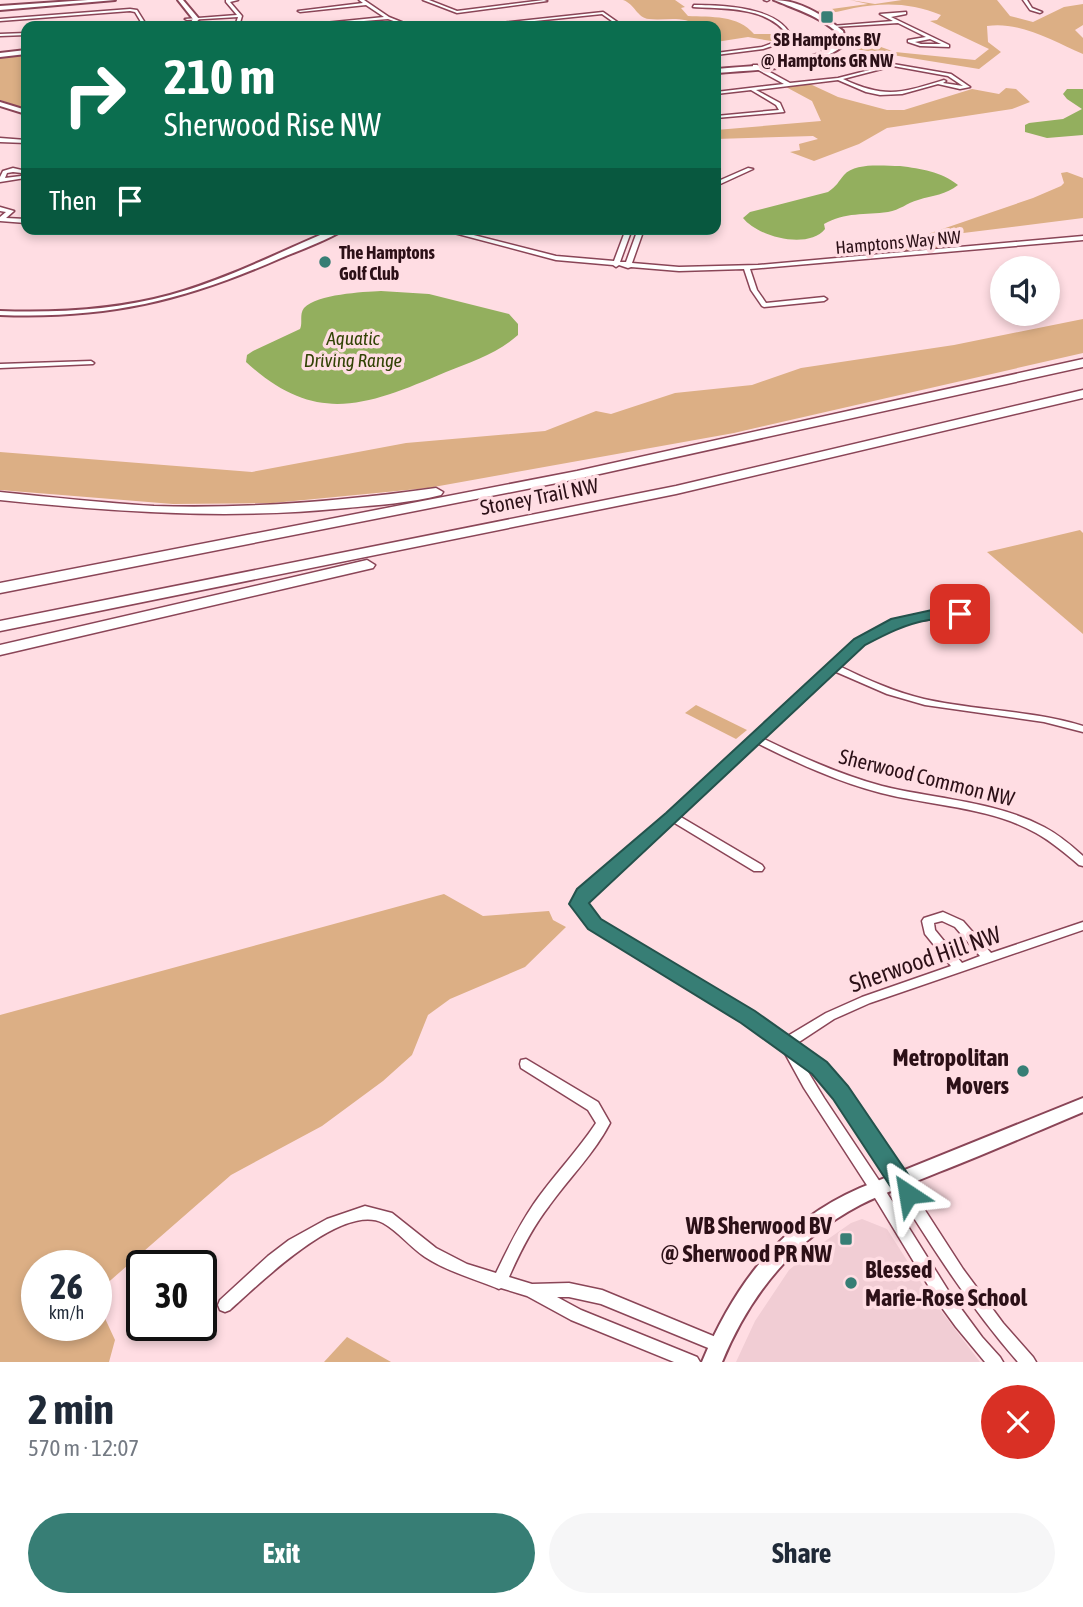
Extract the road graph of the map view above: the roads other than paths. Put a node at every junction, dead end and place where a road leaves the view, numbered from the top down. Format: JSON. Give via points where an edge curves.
{"nodes":[{"id":1,"x":82,"y":0,"type":"edge"},
{"id":2,"x":112,"y":0,"type":"edge"},
{"id":3,"x":172,"y":0,"type":"edge"},
{"id":4,"x":180,"y":0,"type":"edge"},
{"id":5,"x":236,"y":0,"type":"edge"},
{"id":6,"x":361,"y":0,"type":"edge"},
{"id":7,"x":425,"y":0,"type":"edge"},
{"id":8,"x":492,"y":0,"type":"edge"},
{"id":9,"x":771,"y":0,"type":"edge"},
{"id":10,"x":1024,"y":0,"type":"edge"},
{"id":11,"x":545,"y":1,"type":"edge"},
{"id":12,"x":366,"y":4,"type":"junction"},
{"id":13,"x":1,"y":6,"type":"edge"},
{"id":14,"x":510,"y":6,"type":"junction"},
{"id":15,"x":694,"y":6,"type":"dead end"},
{"id":16,"x":300,"y":11,"type":"dead end"},
{"id":17,"x":1040,"y":12,"type":"dead end"},
{"id":18,"x":239,"y":15,"type":"junction"},
{"id":19,"x":888,"y":16,"type":"dead end"},
{"id":20,"x":195,"y":18,"type":"junction"},
{"id":21,"x":388,"y":18,"type":"junction"},
{"id":22,"x":549,"y":18,"type":"junction"},
{"id":23,"x":187,"y":19,"type":"joint"},
{"id":24,"x":0,"y":20,"type":"edge"},
{"id":25,"x":142,"y":21,"type":"edge"},
{"id":26,"x":194,"y":21,"type":"edge"},
{"id":27,"x":238,"y":21,"type":"edge"},
{"id":28,"x":357,"y":21,"type":"edge"},
{"id":29,"x":396,"y":21,"type":"edge"},
{"id":30,"x":521,"y":21,"type":"edge"},
{"id":31,"x":553,"y":21,"type":"edge"},
{"id":32,"x":615,"y":21,"type":"edge"},
{"id":33,"x":897,"y":21,"type":"junction"},
{"id":34,"x":832,"y":25,"type":"junction"},
{"id":35,"x":21,"y":33,"type":"edge"},
{"id":36,"x":0,"y":35,"type":"edge"},
{"id":37,"x":930,"y":38,"type":"junction"},
{"id":38,"x":790,"y":39,"type":"junction"},
{"id":39,"x":843,"y":43,"type":"junction"},
{"id":40,"x":21,"y":52,"type":"edge"},
{"id":41,"x":721,"y":53,"type":"edge"},
{"id":42,"x":0,"y":54,"type":"edge"},
{"id":43,"x":765,"y":65,"type":"junction"},
{"id":44,"x":755,"y":66,"type":"junction"},
{"id":45,"x":721,"y":70,"type":"edge"},
{"id":46,"x":954,"y":77,"type":"junction"},
{"id":47,"x":838,"y":79,"type":"junction"},
{"id":48,"x":938,"y":83,"type":"junction"},
{"id":49,"x":799,"y":84,"type":"junction"},
{"id":50,"x":790,"y":85,"type":"junction"},
{"id":51,"x":753,"y":90,"type":"junction"},
{"id":52,"x":721,"y":93,"type":"edge"},
{"id":53,"x":0,"y":104,"type":"edge"},
{"id":54,"x":21,"y":110,"type":"edge"},
{"id":55,"x":721,"y":117,"type":"edge"},
{"id":56,"x":0,"y":139,"type":"edge"},
{"id":57,"x":21,"y":141,"type":"edge"},
{"id":58,"x":750,"y":169,"type":"dead end"},
{"id":59,"x":721,"y":182,"type":"edge"},
{"id":60,"x":0,"y":209,"type":"edge"},
{"id":61,"x":1,"y":219,"type":"edge"},
{"id":62,"x":21,"y":221,"type":"edge"},
{"id":63,"x":326,"y":235,"type":"edge"},
{"id":64,"x":470,"y":235,"type":"edge"},
{"id":65,"x":479,"y":235,"type":"edge"},
{"id":66,"x":627,"y":235,"type":"edge"},
{"id":67,"x":639,"y":235,"type":"edge"},
{"id":68,"x":1083,"y":238,"type":"edge"},
{"id":69,"x":494,"y":240,"type":"junction"},
{"id":70,"x":617,"y":262,"type":"junction"},
{"id":71,"x":629,"y":263,"type":"junction"},
{"id":72,"x":746,"y":267,"type":"junction"},
{"id":73,"x":824,"y":299,"type":"dead end"},
{"id":74,"x":0,"y":313,"type":"edge"},
{"id":75,"x":91,"y":363,"type":"dead end"},
{"id":76,"x":1083,"y":363,"type":"edge"},
{"id":77,"x":0,"y":366,"type":"edge"},
{"id":78,"x":1083,"y":394,"type":"edge"},
{"id":79,"x":1083,"y":400,"type":"edge"},
{"id":80,"x":957,"y":424,"type":"junction"},
{"id":81,"x":701,"y":449,"type":"junction"},
{"id":82,"x":676,"y":490,"type":"junction"},
{"id":83,"x":0,"y":496,"type":"edge"},
{"id":84,"x":0,"y":588,"type":"edge"},
{"id":85,"x":960,"y":614,"type":"dead end"},
{"id":86,"x":0,"y":628,"type":"edge"},
{"id":87,"x":0,"y":650,"type":"edge"},
{"id":88,"x":835,"y":668,"type":"junction"},
{"id":89,"x":1083,"y":729,"type":"edge"},
{"id":90,"x":756,"y":739,"type":"junction"},
{"id":91,"x":672,"y":817,"type":"junction"},
{"id":92,"x":1083,"y":862,"type":"edge"},
{"id":93,"x":758,"y":868,"type":"dead end"},
{"id":94,"x":1083,"y":926,"type":"edge"},
{"id":95,"x":989,"y":958,"type":"junction"},
{"id":96,"x":959,"y":968,"type":"junction"},
{"id":97,"x":786,"y":1044,"type":"junction"},
{"id":98,"x":526,"y":1064,"type":"dead end"},
{"id":99,"x":1083,"y":1105,"type":"edge"},
{"id":100,"x":900,"y":1180,"type":"junction"},
{"id":101,"x":877,"y":1189,"type":"junction"},
{"id":102,"x":499,"y":1282,"type":"junction"},
{"id":103,"x":530,"y":1290,"type":"junction"},
{"id":104,"x":225,"y":1305,"type":"dead end"},
{"id":105,"x":715,"y":1353,"type":"edge"},
{"id":106,"x":692,"y":1362,"type":"edge"},
{"id":107,"x":995,"y":1362,"type":"edge"},
{"id":108,"x":1028,"y":1362,"type":"edge"}],
"edges":[{"from":1,"to":13,"type":"main road"},
{"from":2,"to":13,"type":"main road"},
{"from":3,"to":23,"type":"street"},
{"from":4,"to":20,"type":"street"},
{"from":5,"to":18,"type":"street","via":[[227,1]]},
{"from":6,"to":12,"type":"street"},
{"from":7,"to":14,"type":"street","via":[[452,12]]},
{"from":8,"to":14,"type":"street"},
{"from":9,"to":34,"type":"street","via":[[806,10]]},
{"from":10,"to":17,"type":"street"},
{"from":11,"to":14,"type":"street"},
{"from":12,"to":16,"type":"street"},
{"from":12,"to":21,"type":"street"},
{"from":15,"to":38,"type":"street","via":[[756,13],[782,25]]},
{"from":18,"to":20,"type":"street"},
{"from":18,"to":27,"type":"street"},
{"from":19,"to":33,"type":"street"},
{"from":20,"to":23,"type":"street"},
{"from":20,"to":26,"type":"street"},
{"from":21,"to":28,"type":"street"},
{"from":21,"to":29,"type":"street"},
{"from":22,"to":30,"type":"street"},
{"from":22,"to":31,"type":"street"},
{"from":22,"to":32,"type":"street","via":[[603,10]]},
{"from":24,"to":25,"type":"street","via":[[130,10]]},
{"from":33,"to":34,"type":"street"},
{"from":33,"to":37,"type":"street"},
{"from":34,"to":39,"type":"street","via":[[843,36]]},
{"from":35,"to":36,"type":"street"},
{"from":37,"to":37,"type":"street","via":[[914,40],[910,41],[947,46]]},
{"from":38,"to":39,"type":"street"},
{"from":38,"to":41,"type":"street"},
{"from":39,"to":43,"type":"street","via":[[815,57]]},
{"from":40,"to":42,"type":"street"},
{"from":43,"to":44,"type":"street"},
{"from":43,"to":49,"type":"street"},
{"from":44,"to":45,"type":"street"},
{"from":44,"to":50,"type":"street"},
{"from":46,"to":47,"type":"street","via":[[893,65]]},
{"from":46,"to":48,"type":"street"},
{"from":46,"to":48,"type":"street","via":[[968,87]]},
{"from":47,"to":48,"type":"street","via":[[888,97]]},
{"from":47,"to":49,"type":"street"},
{"from":49,"to":50,"type":"street"},
{"from":50,"to":51,"type":"street"},
{"from":51,"to":52,"type":"street"},
{"from":51,"to":55,"type":"street","via":[[782,111]]},
{"from":53,"to":54,"type":"street"},
{"from":56,"to":57,"type":"street"},
{"from":58,"to":59,"type":"street"},
{"from":60,"to":61,"type":"street","via":[[11,211]]},
{"from":61,"to":62,"type":"street"},
{"from":63,"to":74,"type":"street","via":[[173,297],[86,313]]},
{"from":64,"to":69,"type":"street","name":"Hamptons Way NW"},
{"from":65,"to":69,"type":"street","name":"Hamptons Way NW"},
{"from":66,"to":70,"type":"street"},
{"from":67,"to":71,"type":"street"},
{"from":68,"to":72,"type":"street","name":"Hamptons Way NW"},
{"from":69,"to":70,"type":"street","name":"Hamptons Way NW","via":[[556,258]]},
{"from":70,"to":71,"type":"street","name":"Hamptons Way NW"},
{"from":71,"to":72,"type":"street","name":"Hamptons Way NW"},
{"from":72,"to":73,"type":"street","via":[[764,305]]},
{"from":75,"to":77,"type":"street"},
{"from":76,"to":81,"type":"highway","name":"Stoney Trail NW"},
{"from":78,"to":80,"type":"highway","name":"Stoney Trail NW"},
{"from":79,"to":80,"type":"highway"},
{"from":80,"to":82,"type":"highway","name":"Stoney Trail NW"},
{"from":81,"to":83,"type":"highway","via":[[430,493],[310,507],[151,509]]},
{"from":81,"to":84,"type":"highway","name":"Stoney Trail NW"},
{"from":82,"to":86,"type":"highway","name":"Stoney Trail NW"},
{"from":82,"to":87,"type":"highway"},
{"from":85,"to":88,"type":"street","via":[[922,616],[881,628],[859,642]]},
{"from":88,"to":89,"type":"street","via":[[925,702],[1024,715]]},
{"from":88,"to":90,"type":"street"},
{"from":90,"to":91,"type":"street"},
{"from":90,"to":92,"type":"street","name":"Sherwood Common NW","via":[[818,769],[863,784],[1011,817],[1063,844]]},
{"from":91,"to":93,"type":"street"},
{"from":91,"to":97,"type":"street","via":[[583,894],[579,904],[594,924]]},
{"from":94,"to":95,"type":"street","name":"Sherwood Hill NW"},
{"from":95,"to":96,"type":"street","name":"Sherwood Hill NW"},
{"from":95,"to":96,"type":"street","via":[[959,924],[943,916],[928,921],[929,931]]},
{"from":96,"to":97,"type":"street","name":"Sherwood Hill NW","via":[[842,1010]]},
{"from":97,"to":100,"type":"street","via":[[820,1068],[841,1092]]},
{"from":97,"to":101,"type":"street"},
{"from":98,"to":102,"type":"street","via":[[593,1106],[603,1123],[590,1146],[543,1202]]},
{"from":99,"to":100,"type":"street"},
{"from":100,"to":101,"type":"street"},
{"from":100,"to":108,"type":"street","via":[[958,1275]]},
{"from":101,"to":105,"type":"street","via":[[836,1208],[783,1249],[747,1293]]},
{"from":101,"to":107,"type":"street","via":[[939,1292]]},
{"from":102,"to":103,"type":"street"},
{"from":102,"to":104,"type":"street","via":[[431,1253],[387,1218],[365,1212],[294,1245]]},
{"from":103,"to":105,"type":"street","via":[[569,1290],[602,1297]]},
{"from":103,"to":106,"type":"street","via":[[576,1315]]}]}
